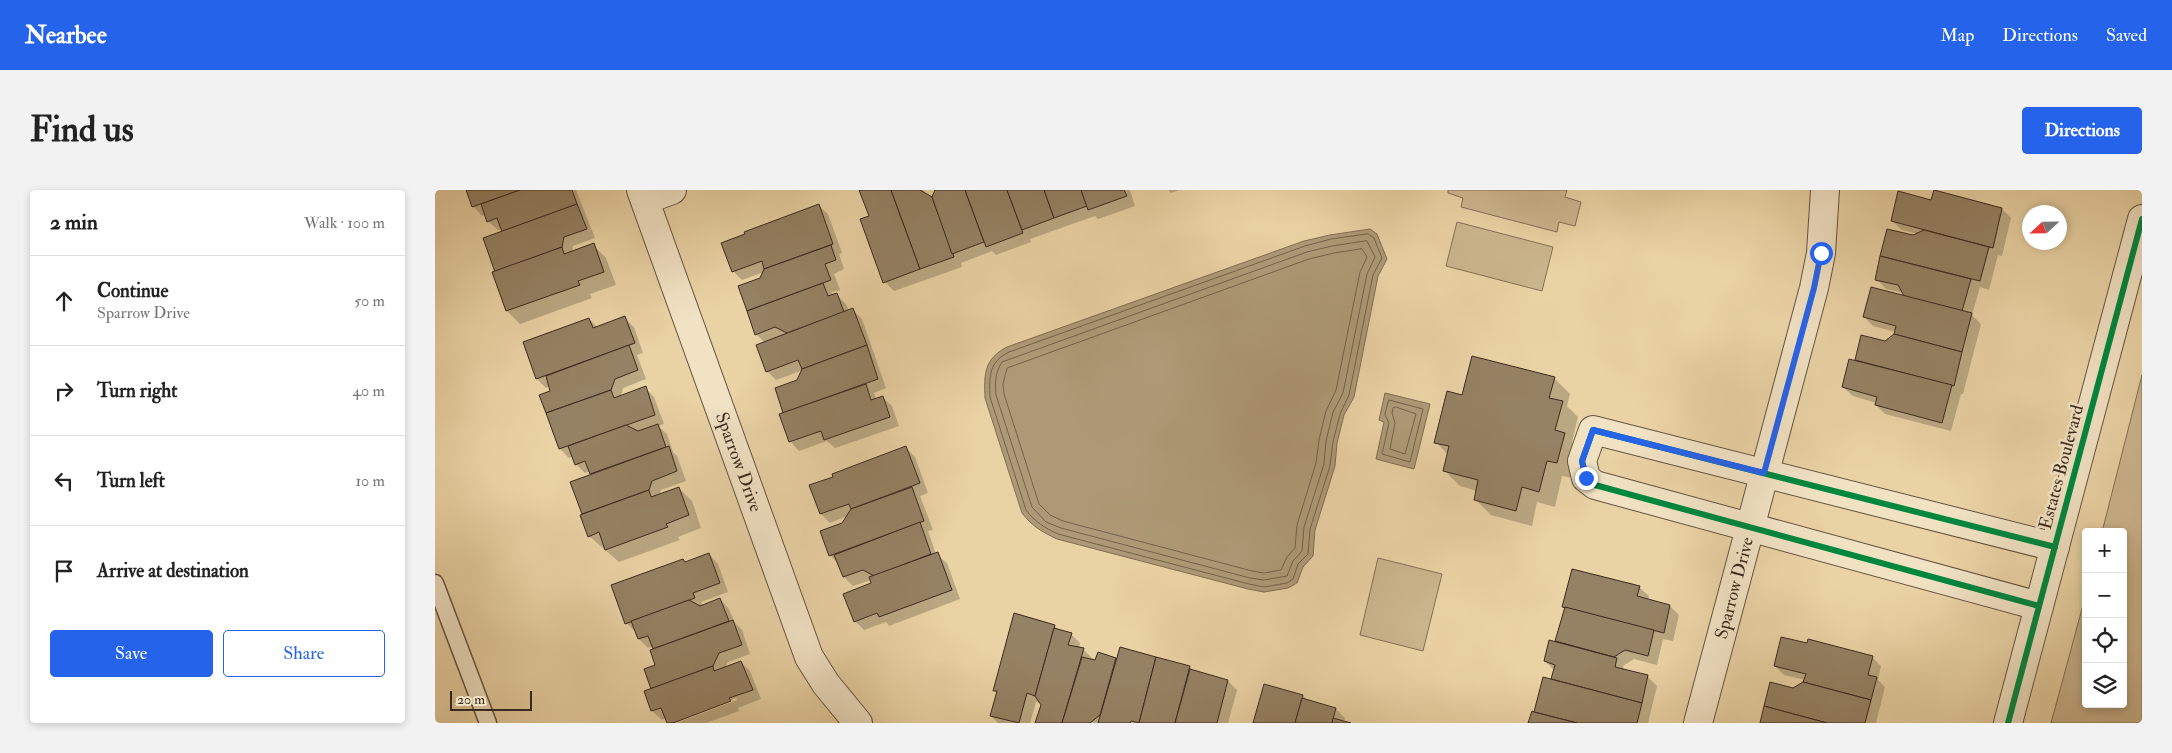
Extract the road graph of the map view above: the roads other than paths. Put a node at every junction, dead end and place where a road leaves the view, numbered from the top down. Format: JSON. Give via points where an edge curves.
{"nodes":[{"id":1,"x":672,"y":190,"type":"edge"},
{"id":2,"x":1825,"y":190,"type":"edge"},
{"id":3,"x":643,"y":195,"type":"edge"},
{"id":4,"x":2142,"y":219,"type":"edge"},
{"id":5,"x":1764,"y":473,"type":"junction"},
{"id":6,"x":1750,"y":527,"type":"junction"},
{"id":7,"x":2055,"y":547,"type":"junction"},
{"id":8,"x":435,"y":583,"type":"edge"},
{"id":9,"x":2039,"y":606,"type":"junction"},
{"id":10,"x":488,"y":723,"type":"edge"},
{"id":11,"x":859,"y":723,"type":"edge"},
{"id":12,"x":1698,"y":723,"type":"edge"},
{"id":13,"x":2008,"y":723,"type":"edge"}],
"edges":[{"from":1,"to":3,"type":"street"},
{"from":2,"to":5,"type":"street","name":"Sparrow Drive","via":[[1821,253],[1814,288]]},
{"from":3,"to":11,"type":"street","name":"Sparrow Drive","via":[[809,656],[825,684]]},
{"from":4,"to":7,"type":"street","name":"Estates Boulevard"},
{"from":5,"to":6,"type":"street","name":"Sparrow Drive"},
{"from":5,"to":6,"type":"street","via":[[1593,430],[1582,461],[1586,478],[1595,485]]},
{"from":5,"to":7,"type":"street"},
{"from":6,"to":9,"type":"street"},
{"from":6,"to":12,"type":"street","name":"Sparrow Drive"},
{"from":7,"to":9,"type":"street","name":"Estates Boulevard"},
{"from":8,"to":10,"type":"lane"},
{"from":9,"to":13,"type":"street","name":"Estates Boulevard"}]}
